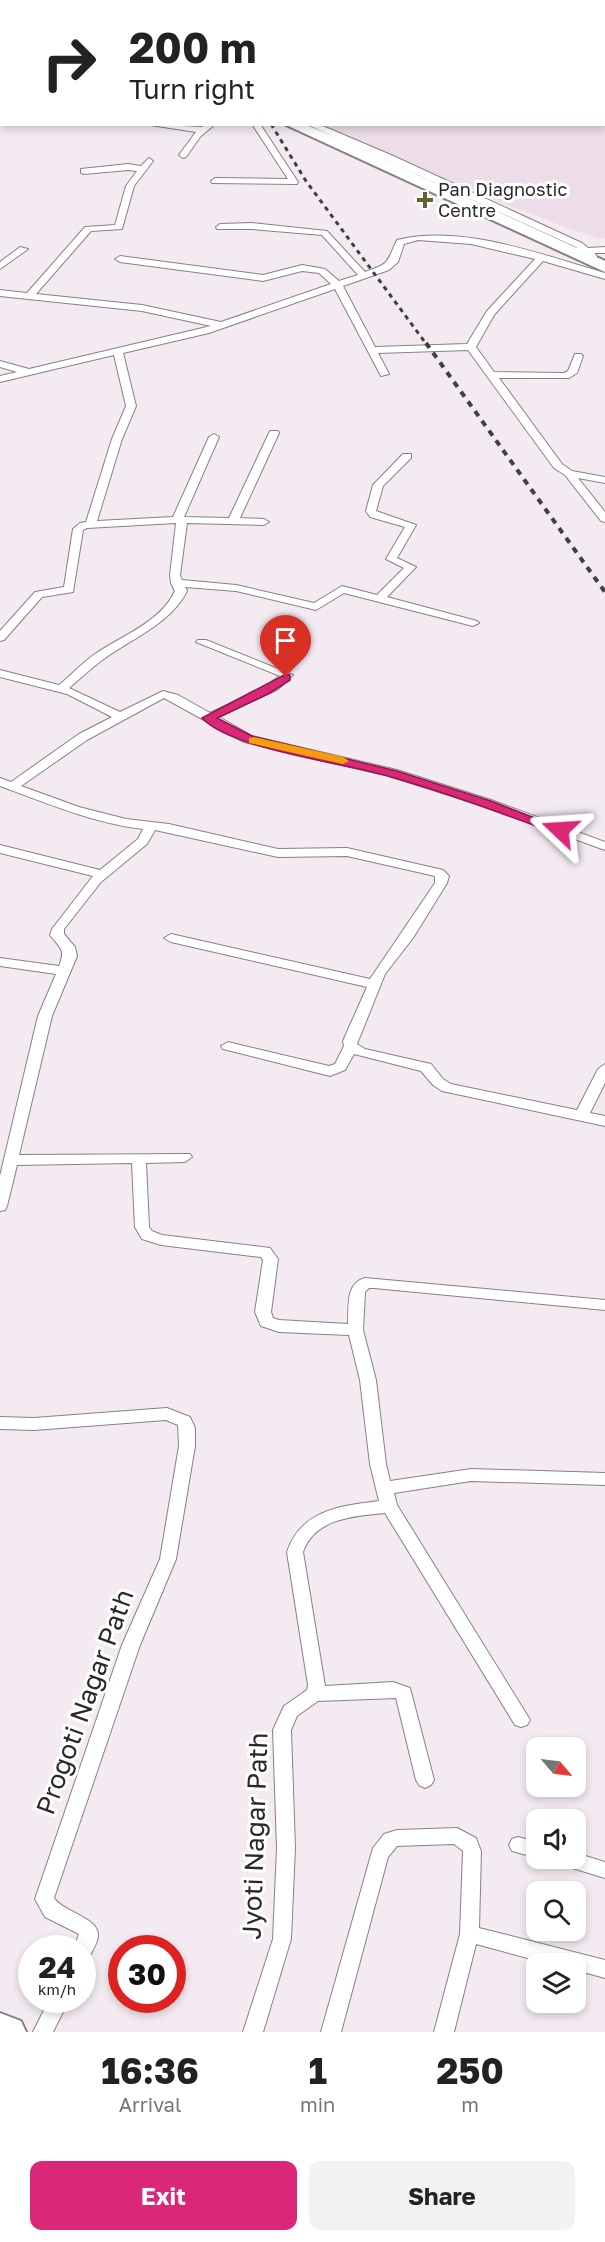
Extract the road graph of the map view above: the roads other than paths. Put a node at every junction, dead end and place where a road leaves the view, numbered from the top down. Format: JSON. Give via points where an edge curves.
{"nodes":[{"id":1,"x":187,"y":126,"type":"edge"},
{"id":2,"x":257,"y":126,"type":"edge"},
{"id":3,"x":296,"y":126,"type":"edge"},
{"id":4,"x":315,"y":126,"type":"edge"},
{"id":5,"x":207,"y":127,"type":"edge"},
{"id":6,"x":183,"y":155,"type":"dead end"},
{"id":7,"x":149,"y":161,"type":"dead end"},
{"id":8,"x":142,"y":169,"type":"junction"},
{"id":9,"x":84,"y":171,"type":"dead end"},
{"id":10,"x":215,"y":181,"type":"dead end"},
{"id":11,"x":220,"y":227,"type":"dead end"},
{"id":12,"x":23,"y":249,"type":"dead end"},
{"id":13,"x":605,"y":250,"type":"edge"},
{"id":14,"x":588,"y":256,"type":"junction"},
{"id":15,"x":120,"y":259,"type":"dead end"},
{"id":16,"x":540,"y":259,"type":"junction"},
{"id":17,"x":0,"y":266,"type":"edge"},
{"id":18,"x":605,"y":267,"type":"edge"},
{"id":19,"x":364,"y":276,"type":"junction"},
{"id":20,"x":605,"y":276,"type":"edge"},
{"id":21,"x":338,"y":285,"type":"junction"},
{"id":22,"x":0,"y":293,"type":"edge"},
{"id":23,"x":28,"y":297,"type":"junction"},
{"id":24,"x":223,"y":326,"type":"junction"},
{"id":25,"x":471,"y":347,"type":"junction"},
{"id":26,"x":371,"y":350,"type":"junction"},
{"id":27,"x":118,"y":353,"type":"junction"},
{"id":28,"x":578,"y":356,"type":"dead end"},
{"id":29,"x":0,"y":364,"type":"edge"},
{"id":30,"x":30,"y":372,"type":"junction"},
{"id":31,"x":384,"y":374,"type":"dead end"},
{"id":32,"x":491,"y":375,"type":"junction"},
{"id":33,"x":0,"y":379,"type":"edge"},
{"id":34,"x":274,"y":433,"type":"dead end"},
{"id":35,"x":213,"y":437,"type":"dead end"},
{"id":36,"x":407,"y":456,"type":"dead end"},
{"id":37,"x":569,"y":473,"type":"junction"},
{"id":38,"x":605,"y":480,"type":"edge"},
{"id":39,"x":605,"y":519,"type":"edge"},
{"id":40,"x":180,"y":520,"type":"junction"},
{"id":41,"x":233,"y":521,"type":"junction"},
{"id":42,"x":264,"y":522,"type":"dead end"},
{"id":43,"x":92,"y":524,"type":"junction"},
{"id":44,"x":176,"y":583,"type":"junction"},
{"id":45,"x":380,"y":598,"type":"junction"},
{"id":46,"x":473,"y":623,"type":"dead end"},
{"id":47,"x":0,"y":638,"type":"edge"},
{"id":48,"x":202,"y":642,"type":"dead end"},
{"id":49,"x":0,"y":673,"type":"edge"},
{"id":50,"x":61,"y":689,"type":"junction"},
{"id":51,"x":119,"y":716,"type":"junction"},
{"id":52,"x":207,"y":718,"type":"junction"},
{"id":53,"x":6,"y":785,"type":"edge"},
{"id":54,"x":151,"y":826,"type":"junction"},
{"id":55,"x":605,"y":846,"type":"edge"},
{"id":56,"x":0,"y":849,"type":"edge"},
{"id":57,"x":102,"y":874,"type":"junction"},
{"id":58,"x":171,"y":938,"type":"dead end"},
{"id":59,"x":0,"y":963,"type":"edge"},
{"id":60,"x":64,"y":971,"type":"junction"},
{"id":61,"x":374,"y":984,"type":"junction"},
{"id":62,"x":228,"y":1046,"type":"dead end"},
{"id":63,"x":351,"y":1046,"type":"junction"},
{"id":64,"x":605,"y":1069,"type":"edge"},
{"id":65,"x":581,"y":1116,"type":"junction"},
{"id":66,"x":605,"y":1121,"type":"edge"},
{"id":67,"x":186,"y":1157,"type":"dead end"},
{"id":68,"x":139,"y":1158,"type":"junction"},
{"id":69,"x":12,"y":1160,"type":"junction"},
{"id":70,"x":0,"y":1206,"type":"edge"},
{"id":71,"x":605,"y":1305,"type":"edge"},
{"id":72,"x":355,"y":1330,"type":"junction"},
{"id":73,"x":0,"y":1423,"type":"edge"},
{"id":74,"x":605,"y":1479,"type":"edge"},
{"id":75,"x":383,"y":1488,"type":"junction"},
{"id":76,"x":389,"y":1506,"type":"junction"},
{"id":77,"x":315,"y":1694,"type":"junction"},
{"id":78,"x":521,"y":1719,"type":"dead end"},
{"id":79,"x":425,"y":1780,"type":"dead end"},
{"id":80,"x":518,"y":1845,"type":"dead end"},
{"id":81,"x":526,"y":1847,"type":"edge"},
{"id":82,"x":586,"y":1864,"type":"edge"},
{"id":83,"x":605,"y":1870,"type":"edge"},
{"id":84,"x":469,"y":1934,"type":"junction"},
{"id":85,"x":89,"y":1935,"type":"edge"},
{"id":86,"x":605,"y":1969,"type":"edge"},
{"id":87,"x":52,"y":2013,"type":"edge"},
{"id":88,"x":0,"y":2028,"type":"edge"},
{"id":89,"x":10,"y":2032,"type":"edge"},
{"id":90,"x":43,"y":2032,"type":"edge"},
{"id":91,"x":253,"y":2032,"type":"edge"},
{"id":92,"x":331,"y":2032,"type":"edge"},
{"id":93,"x":444,"y":2032,"type":"edge"}],
"edges":[{"from":1,"to":5,"type":"street"},
{"from":2,"to":10,"type":"street","via":[[294,182]]},
{"from":3,"to":14,"type":"main road"},
{"from":4,"to":14,"type":"street","via":[[579,245]]},
{"from":5,"to":6,"type":"street"},
{"from":7,"to":8,"type":"street"},
{"from":8,"to":9,"type":"street"},
{"from":8,"to":23,"type":"street","via":[[130,186],[119,227],[88,229]]},
{"from":11,"to":19,"type":"street","via":[[324,232]]},
{"from":12,"to":17,"type":"street"},
{"from":13,"to":14,"type":"street"},
{"from":14,"to":18,"type":"main road"},
{"from":15,"to":21,"type":"street","via":[[263,278],[309,268],[322,271]]},
{"from":16,"to":19,"type":"street","via":[[482,242],[412,238],[400,242],[390,265]]},
{"from":16,"to":20,"type":"street"},
{"from":16,"to":25,"type":"street","via":[[509,290]]},
{"from":19,"to":21,"type":"street"},
{"from":21,"to":24,"type":"street"},
{"from":21,"to":26,"type":"street"},
{"from":22,"to":23,"type":"street"},
{"from":23,"to":24,"type":"street","via":[[148,309]]},
{"from":24,"to":27,"type":"street"},
{"from":25,"to":26,"type":"street"},
{"from":25,"to":32,"type":"street"},
{"from":26,"to":31,"type":"street"},
{"from":27,"to":30,"type":"street"},
{"from":27,"to":43,"type":"street","via":[[131,406]]},
{"from":28,"to":32,"type":"street","via":[[572,373],[566,376]]},
{"from":29,"to":30,"type":"street"},
{"from":30,"to":33,"type":"street"},
{"from":32,"to":37,"type":"street","via":[[553,460]]},
{"from":34,"to":41,"type":"street"},
{"from":35,"to":40,"type":"street"},
{"from":36,"to":45,"type":"street","via":[[378,485],[371,511],[378,517],[411,525],[391,559],[411,567]]},
{"from":37,"to":38,"type":"street"},
{"from":37,"to":39,"type":"street"},
{"from":40,"to":41,"type":"street"},
{"from":40,"to":43,"type":"street"},
{"from":40,"to":44,"type":"street"},
{"from":41,"to":42,"type":"street"},
{"from":43,"to":47,"type":"street","via":[[78,529],[69,590],[39,594]]},
{"from":44,"to":45,"type":"street","via":[[244,589],[311,607],[320,606],[342,589]]},
{"from":44,"to":50,"type":"street","via":[[180,596],[169,609],[99,657]]},
{"from":45,"to":46,"type":"street"},
{"from":48,"to":52,"type":"street","via":[[287,675],[266,690]]},
{"from":49,"to":50,"type":"street"},
{"from":50,"to":51,"type":"street"},
{"from":51,"to":52,"type":"street","via":[[163,694]]},
{"from":51,"to":53,"type":"street"},
{"from":52,"to":55,"type":"street","via":[[248,739],[403,776]]},
{"from":53,"to":54,"type":"street","via":[[75,810]]},
{"from":54,"to":57,"type":"street","via":[[143,841]]},
{"from":54,"to":61,"type":"street","via":[[279,853],[347,852],[439,873],[443,876],[441,883]]},
{"from":56,"to":57,"type":"street"},
{"from":57,"to":60,"type":"street","via":[[58,929],[57,935],[71,952]]},
{"from":58,"to":61,"type":"street"},
{"from":59,"to":60,"type":"street"},
{"from":60,"to":69,"type":"street","via":[[45,1016]]},
{"from":61,"to":63,"type":"street"},
{"from":62,"to":63,"type":"street","via":[[330,1071],[340,1067]]},
{"from":63,"to":65,"type":"street","via":[[361,1053],[426,1067],[447,1088]]},
{"from":64,"to":65,"type":"street"},
{"from":65,"to":66,"type":"street"},
{"from":67,"to":68,"type":"street"},
{"from":68,"to":69,"type":"street"},
{"from":68,"to":72,"type":"street","via":[[142,1227],[147,1235],[265,1252],[271,1259],[263,1312],[266,1322]]},
{"from":69,"to":70,"type":"street"},
{"from":71,"to":72,"type":"street","via":[[365,1283],[358,1290]]},
{"from":72,"to":75,"type":"street","via":[[370,1395]]},
{"from":73,"to":85,"type":"street","name":"Progoti Nagar Path","via":[[167,1414],[184,1421],[187,1428],[163,1574],[131,1645],[44,1899],[52,1911],[87,1929]]},
{"from":74,"to":75,"type":"street","via":[[471,1475]]},
{"from":75,"to":76,"type":"street"},
{"from":76,"to":77,"type":"street","via":[[332,1517],[303,1531],[297,1542],[295,1552],[317,1685]]},
{"from":76,"to":78,"type":"street"},
{"from":77,"to":79,"type":"street","via":[[399,1690],[406,1698]]},
{"from":77,"to":91,"type":"street","name":"Jyoti Nagar Path","via":[[290,1711],[282,1730],[286,1848],[282,1939]]},
{"from":80,"to":81,"type":"street"},
{"from":82,"to":83,"type":"street"},
{"from":84,"to":86,"type":"street"},
{"from":84,"to":92,"type":"street","via":[[470,1844],[457,1836],[390,1840],[380,1854]]},
{"from":84,"to":93,"type":"street"},
{"from":87,"to":90,"type":"street"},
{"from":88,"to":89,"type":"main road"}]}
